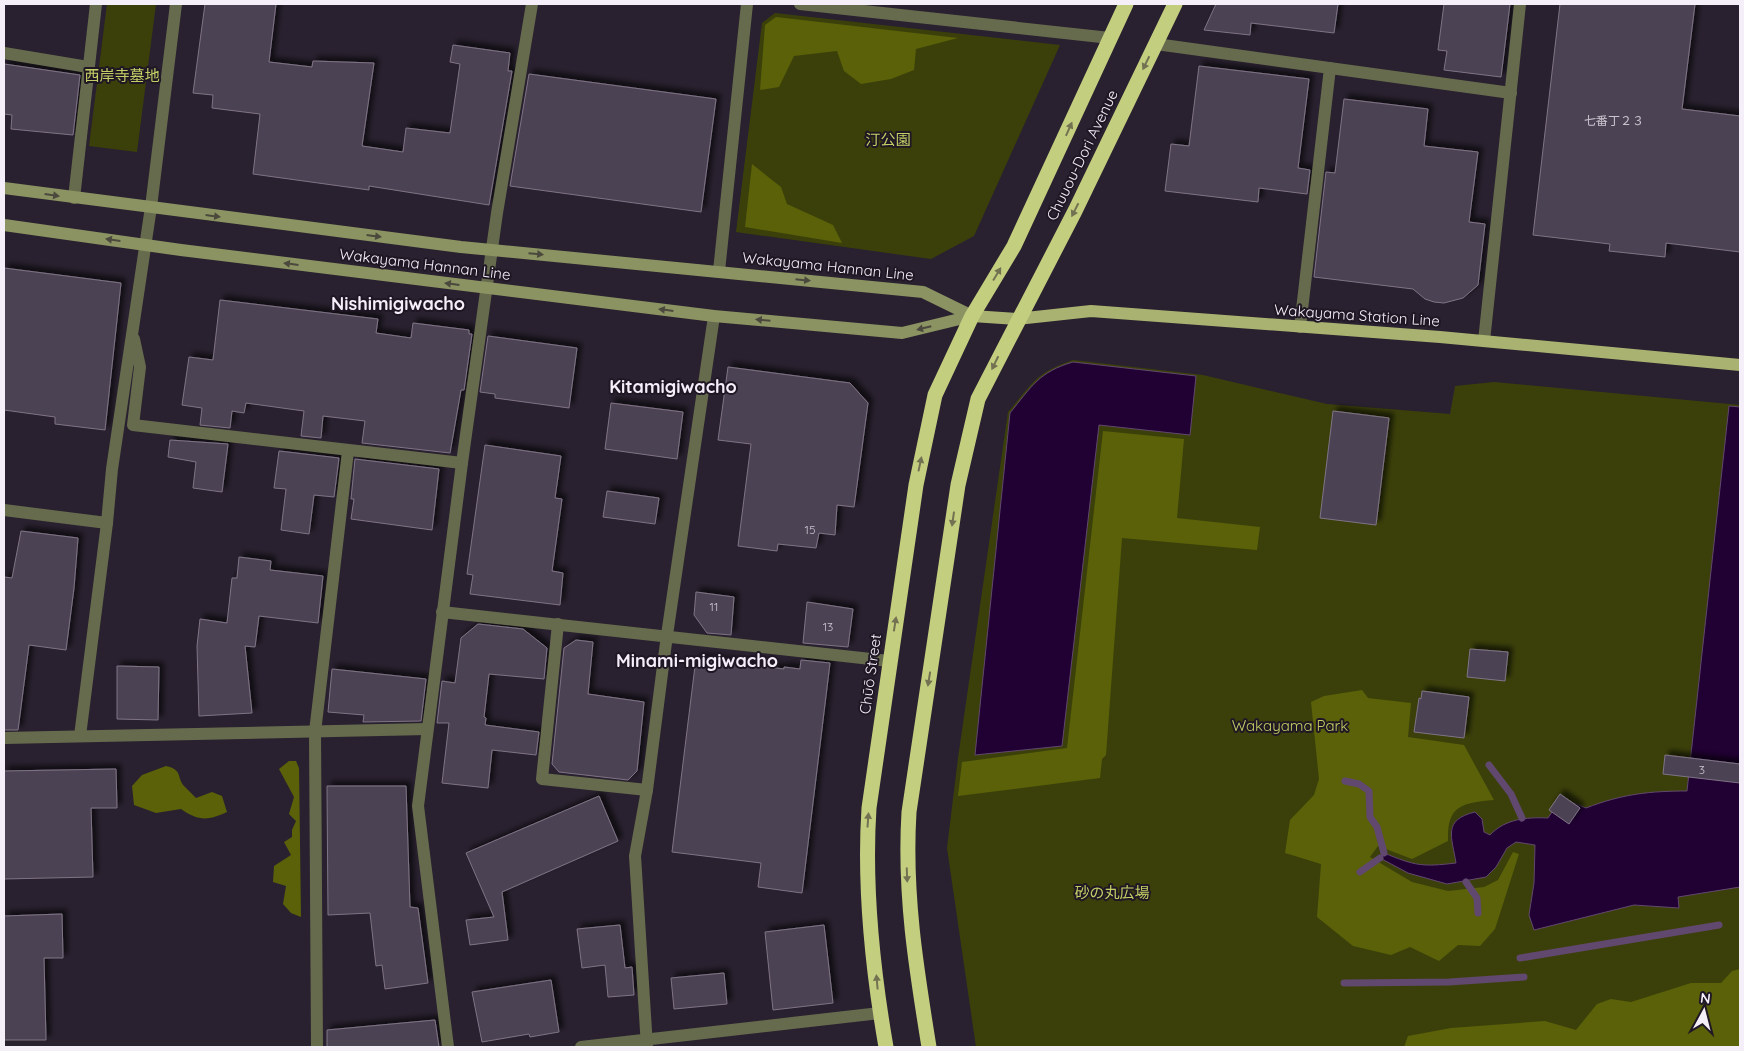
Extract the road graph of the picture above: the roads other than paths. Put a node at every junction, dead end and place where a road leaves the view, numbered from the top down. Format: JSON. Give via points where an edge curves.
{"nodes":[{"id":1,"x":96,"y":4,"type":"edge"},
{"id":2,"x":176,"y":4,"type":"edge"},
{"id":3,"x":532,"y":4,"type":"edge"},
{"id":4,"x":747,"y":4,"type":"edge"},
{"id":5,"x":800,"y":4,"type":"edge"},
{"id":6,"x":1126,"y":4,"type":"edge"},
{"id":7,"x":1175,"y":4,"type":"edge"},
{"id":8,"x":1520,"y":4,"type":"edge"},
{"id":9,"x":1110,"y":38,"type":"junction"},
{"id":10,"x":1156,"y":44,"type":"junction"},
{"id":11,"x":4,"y":54,"type":"edge"},
{"id":12,"x":88,"y":67,"type":"junction"},
{"id":13,"x":1330,"y":68,"type":"junction"},
{"id":14,"x":1511,"y":93,"type":"junction"},
{"id":15,"x":4,"y":188,"type":"edge"},
{"id":16,"x":74,"y":198,"type":"junction"},
{"id":17,"x":151,"y":207,"type":"junction"},
{"id":18,"x":4,"y":226,"type":"edge"},
{"id":19,"x":146,"y":245,"type":"junction"},
{"id":20,"x":492,"y":250,"type":"junction"},
{"id":21,"x":719,"y":271,"type":"junction"},
{"id":22,"x":488,"y":288,"type":"junction"},
{"id":23,"x":714,"y":316,"type":"junction"},
{"id":24,"x":972,"y":316,"type":"junction"},
{"id":25,"x":1017,"y":319,"type":"junction"},
{"id":26,"x":1300,"y":327,"type":"junction"},
{"id":27,"x":132,"y":332,"type":"junction"},
{"id":28,"x":1484,"y":341,"type":"junction"},
{"id":29,"x":1740,"y":365,"type":"edge"},
{"id":30,"x":348,"y":451,"type":"junction"},
{"id":31,"x":462,"y":463,"type":"junction"},
{"id":32,"x":4,"y":510,"type":"edge"},
{"id":33,"x":107,"y":523,"type":"junction"},
{"id":34,"x":442,"y":612,"type":"junction"},
{"id":35,"x":558,"y":624,"type":"junction"},
{"id":36,"x":667,"y":635,"type":"junction"},
{"id":37,"x":889,"y":661,"type":"junction"},
{"id":38,"x":427,"y":729,"type":"junction"},
{"id":39,"x":315,"y":732,"type":"junction"},
{"id":40,"x":80,"y":736,"type":"junction"},
{"id":41,"x":4,"y":738,"type":"edge"},
{"id":42,"x":647,"y":790,"type":"junction"},
{"id":43,"x":880,"y":1013,"type":"junction"},
{"id":44,"x":646,"y":1043,"type":"edge"},
{"id":45,"x":317,"y":1047,"type":"edge"},
{"id":46,"x":448,"y":1047,"type":"edge"},
{"id":47,"x":581,"y":1047,"type":"edge"},
{"id":48,"x":886,"y":1047,"type":"edge"},
{"id":49,"x":929,"y":1047,"type":"edge"}],
"edges":[{"from":1,"to":12,"type":"street"},
{"from":2,"to":17,"type":"street"},
{"from":3,"to":20,"type":"street"},
{"from":4,"to":21,"type":"street"},
{"from":5,"to":9,"type":"street"},
{"from":6,"to":9,"type":"highway","name":"Chuuou-Dori Avenue"},
{"from":7,"to":10,"type":"highway","name":"Chuuou-Dori Avenue"},
{"from":8,"to":14,"type":"street"},
{"from":24,"to":9,"type":"highway","name":"Chuuou-Dori Avenue","one_way":true,"via":[[1014,246]]},
{"from":10,"to":13,"type":"street"},
{"from":10,"to":25,"type":"highway","name":"Chuuou-Dori Avenue","one_way":true,"via":[[1075,211]]},
{"from":11,"to":12,"type":"street"},
{"from":12,"to":16,"type":"street"},
{"from":13,"to":14,"type":"street"},
{"from":13,"to":26,"type":"street"},
{"from":14,"to":28,"type":"street"},
{"from":15,"to":16,"type":"main road","name":"Wakayama Hannan Line","one_way":true},
{"from":16,"to":17,"type":"main road","name":"Wakayama Hannan Line"},
{"from":17,"to":19,"type":"street"},
{"from":17,"to":20,"type":"main road","name":"Wakayama Hannan Line","one_way":true},
{"from":19,"to":18,"type":"main road","name":"Wakayama Hannan Line","one_way":true},
{"from":22,"to":19,"type":"main road","name":"Wakayama Hannan Line","one_way":true},
{"from":19,"to":27,"type":"street"},
{"from":20,"to":21,"type":"main road","name":"Wakayama Hannan Line","one_way":true},
{"from":20,"to":22,"type":"street"},
{"from":21,"to":24,"type":"main road","name":"Wakayama Hannan Line","one_way":true,"via":[[923,292]]},
{"from":23,"to":22,"type":"main road","name":"Wakayama Hannan Line","one_way":true},
{"from":22,"to":31,"type":"street"},
{"from":24,"to":23,"type":"main road","name":"Wakayama Hannan Line","one_way":true,"via":[[902,333]]},
{"from":23,"to":36,"type":"street"},
{"from":24,"to":25,"type":"main road","name":"Wakayama Station Line"},
{"from":37,"to":24,"type":"highway","name":"Chūō Street","one_way":true,"via":[[916,485],[935,395]]},
{"from":25,"to":26,"type":"main road","name":"Wakayama Station Line","via":[[1091,311]]},
{"from":25,"to":49,"type":"highway","one_way":true,"via":[[978,399],[958,485],[909,812],[906,856],[908,902]]},
{"from":26,"to":28,"type":"main road","name":"Wakayama Station Line"},
{"from":27,"to":30,"type":"street","via":[[140,367],[133,425]]},
{"from":27,"to":33,"type":"street"},
{"from":28,"to":29,"type":"main road","name":"Wakayama Station Line"},
{"from":30,"to":31,"type":"street"},
{"from":30,"to":39,"type":"street"},
{"from":31,"to":34,"type":"street"},
{"from":32,"to":33,"type":"street"},
{"from":33,"to":40,"type":"street"},
{"from":34,"to":35,"type":"street"},
{"from":34,"to":38,"type":"street"},
{"from":35,"to":36,"type":"street"},
{"from":35,"to":42,"type":"street","via":[[542,779]]},
{"from":36,"to":37,"type":"street"},
{"from":36,"to":42,"type":"street"},
{"from":43,"to":37,"type":"highway","name":"Chūō Street","one_way":true,"via":[[866,854],[868,808]]},
{"from":38,"to":39,"type":"street"},
{"from":38,"to":46,"type":"street","via":[[418,806]]},
{"from":39,"to":40,"type":"street"},
{"from":39,"to":45,"type":"street"},
{"from":40,"to":41,"type":"street"},
{"from":42,"to":44,"type":"street","via":[[635,856]]},
{"from":43,"to":44,"type":"street"},
{"from":43,"to":48,"type":"highway","name":"Chūō Street"},
{"from":44,"to":47,"type":"street"}]}
